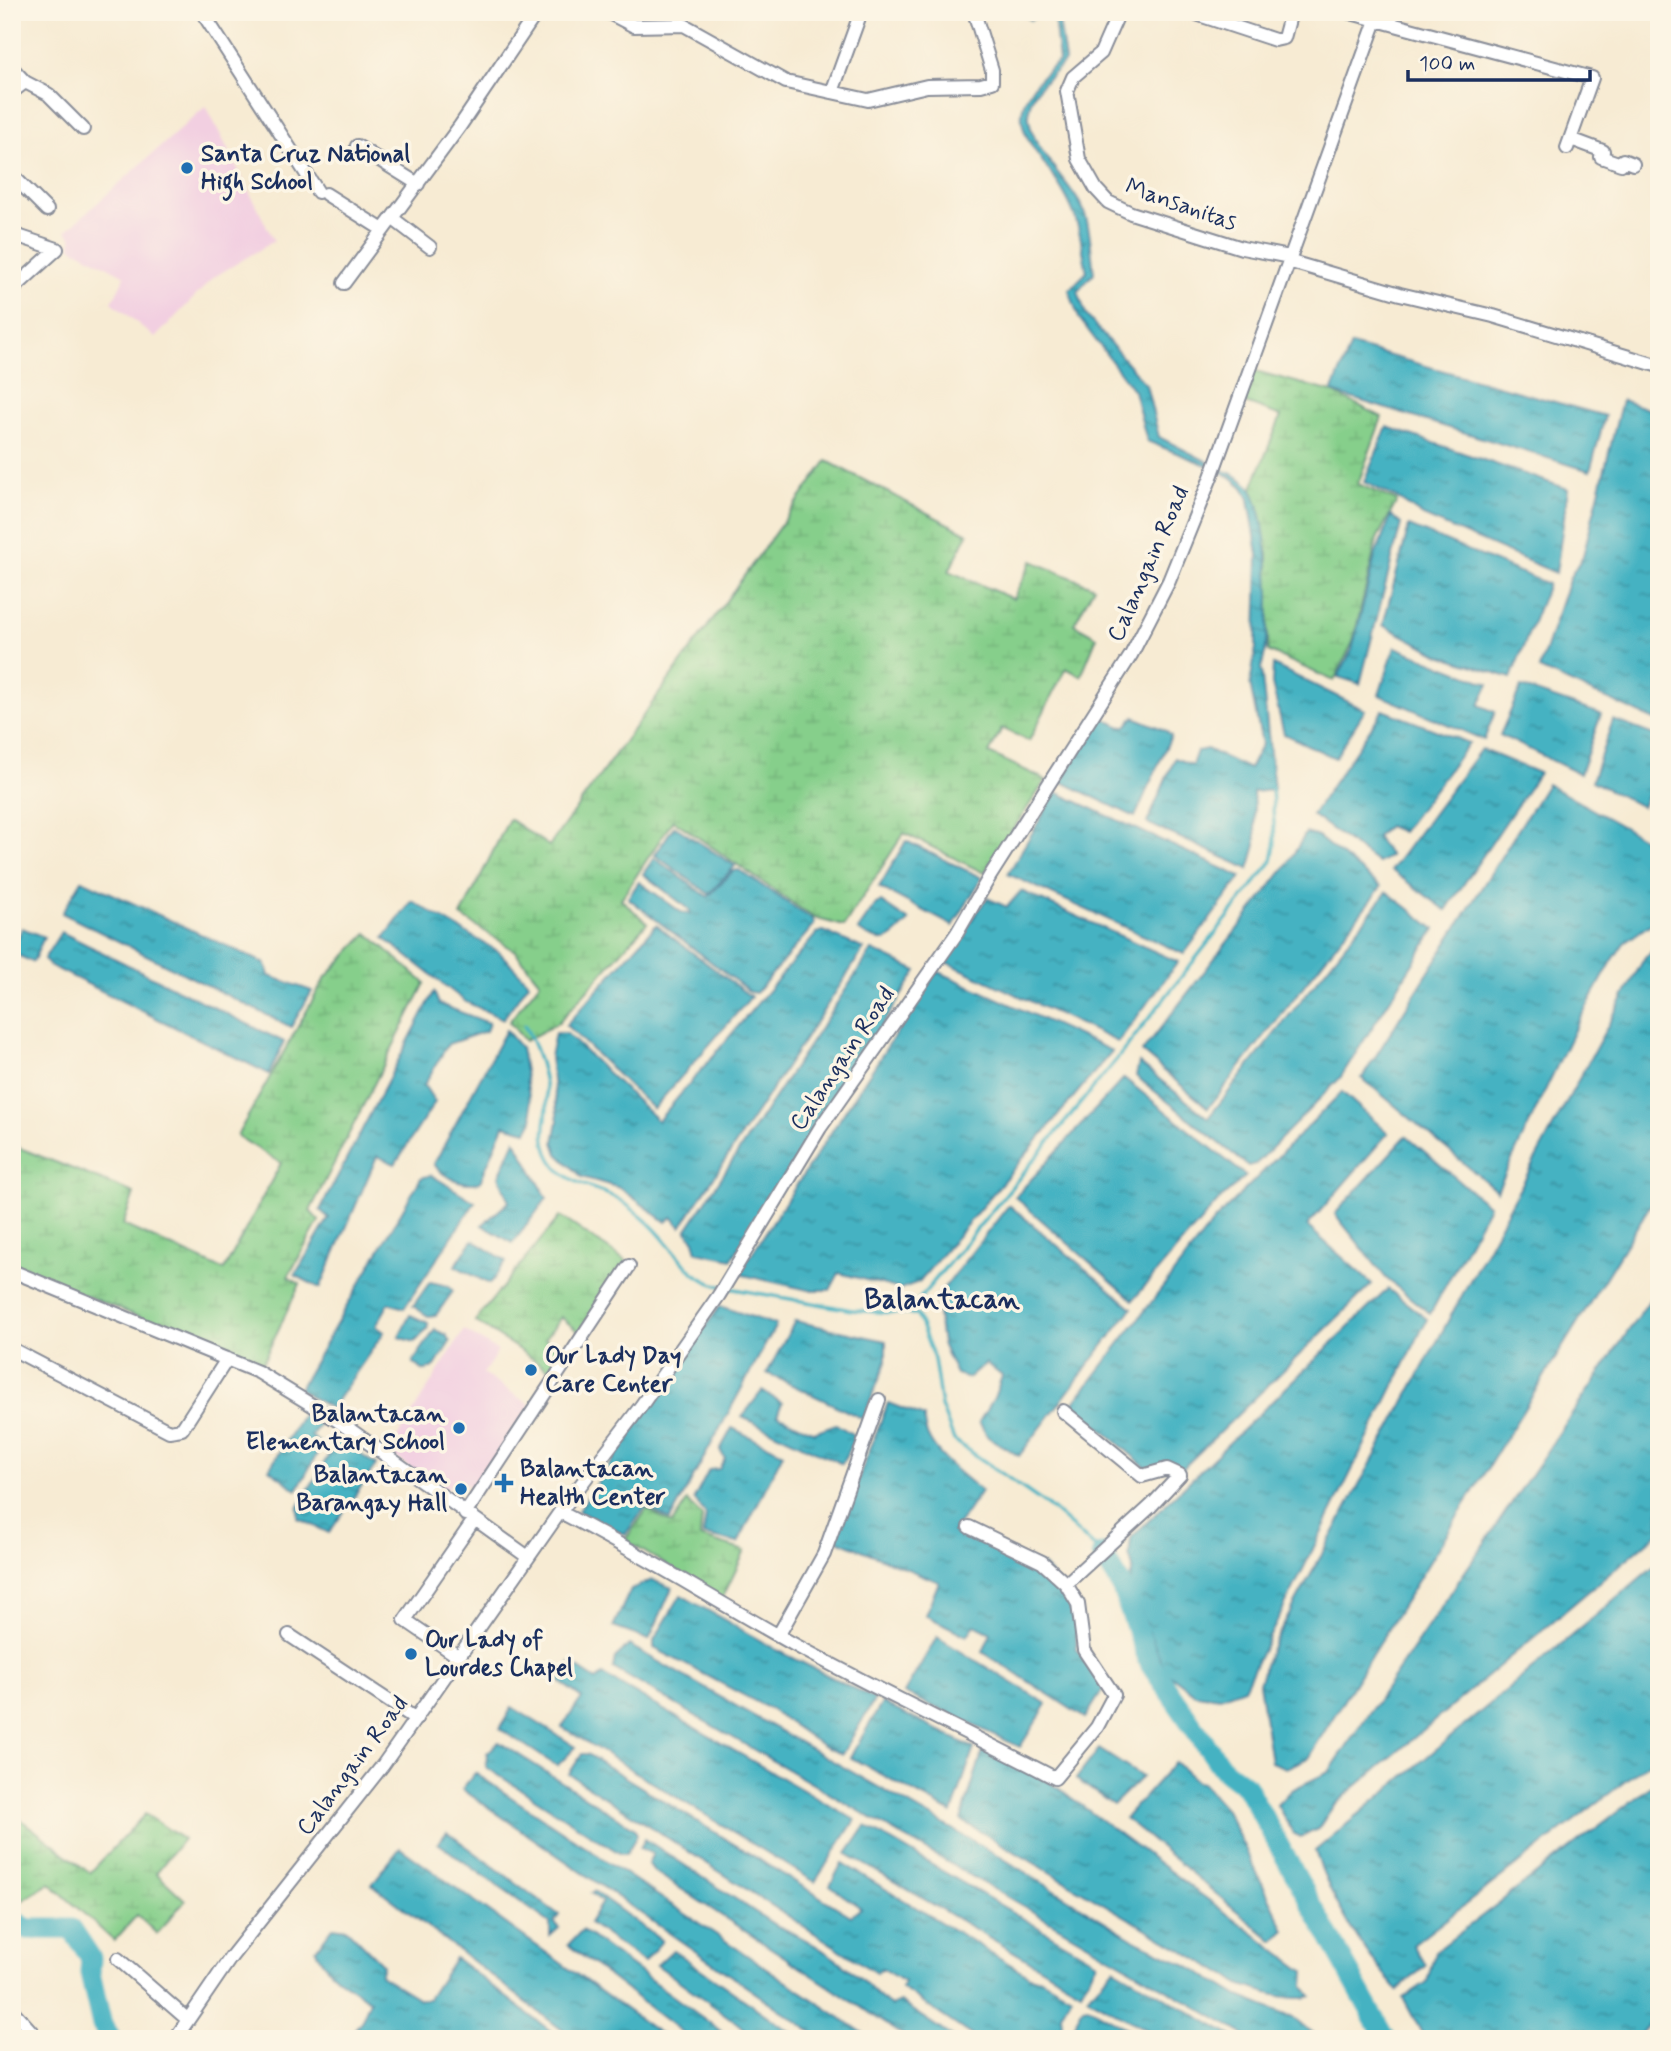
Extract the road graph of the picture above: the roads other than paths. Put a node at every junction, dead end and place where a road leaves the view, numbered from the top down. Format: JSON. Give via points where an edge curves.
{"nodes":[{"id":1,"x":202,"y":12,"type":"edge"},
{"id":2,"x":537,"y":12,"type":"edge"},
{"id":3,"x":607,"y":12,"type":"edge"},
{"id":4,"x":861,"y":12,"type":"edge"},
{"id":5,"x":974,"y":12,"type":"edge"},
{"id":6,"x":1119,"y":12,"type":"edge"},
{"id":7,"x":1190,"y":12,"type":"edge"},
{"id":8,"x":1291,"y":12,"type":"edge"},
{"id":9,"x":1347,"y":12,"type":"edge"},
{"id":10,"x":1378,"y":15,"type":"edge"},
{"id":11,"x":12,"y":68,"type":"edge"},
{"id":12,"x":25,"y":82,"type":"junction"},
{"id":13,"x":12,"y":92,"type":"edge"},
{"id":14,"x":832,"y":92,"type":"junction"},
{"id":15,"x":83,"y":129,"type":"dead end"},
{"id":16,"x":357,"y":146,"type":"dead end"},
{"id":17,"x":1633,"y":164,"type":"dead end"},
{"id":18,"x":12,"y":175,"type":"edge"},
{"id":19,"x":418,"y":184,"type":"junction"},
{"id":20,"x":47,"y":210,"type":"dead end"},
{"id":21,"x":392,"y":218,"type":"junction"},
{"id":22,"x":383,"y":230,"type":"junction"},
{"id":23,"x":12,"y":234,"type":"edge"},
{"id":24,"x":430,"y":247,"type":"dead end"},
{"id":25,"x":1289,"y":259,"type":"junction"},
{"id":26,"x":344,"y":283,"type":"dead end"},
{"id":27,"x":12,"y":290,"type":"edge"},
{"id":28,"x":1659,"y":366,"type":"edge"},
{"id":29,"x":629,"y":1266,"type":"dead end"},
{"id":30,"x":12,"y":1271,"type":"edge"},
{"id":31,"x":12,"y":1349,"type":"edge"},
{"id":32,"x":227,"y":1359,"type":"junction"},
{"id":33,"x":879,"y":1400,"type":"dead end"},
{"id":34,"x":1063,"y":1411,"type":"dead end"},
{"id":35,"x":559,"y":1512,"type":"junction"},
{"id":36,"x":470,"y":1517,"type":"junction"},
{"id":37,"x":969,"y":1527,"type":"dead end"},
{"id":38,"x":528,"y":1557,"type":"junction"},
{"id":39,"x":1066,"y":1584,"type":"junction"},
{"id":40,"x":289,"y":1635,"type":"dead end"},
{"id":41,"x":778,"y":1636,"type":"junction"},
{"id":42,"x":459,"y":1657,"type":"junction"},
{"id":43,"x":416,"y":1719,"type":"junction"},
{"id":44,"x":118,"y":1959,"type":"dead end"},
{"id":45,"x":12,"y":2010,"type":"edge"},
{"id":46,"x":187,"y":2019,"type":"junction"},
{"id":47,"x":38,"y":2039,"type":"edge"},
{"id":48,"x":175,"y":2039,"type":"edge"}],
"edges":[{"from":1,"to":22,"type":"street","via":[[322,193]]},
{"from":2,"to":19,"type":"street"},
{"from":3,"to":14,"type":"street","via":[[634,26],[694,28],[764,73]]},
{"from":4,"to":14,"type":"street"},
{"from":5,"to":14,"type":"street","via":[[992,82],[927,86],[868,100]]},
{"from":6,"to":25,"type":"street","name":"Mansanitas","via":[[1101,52],[1073,77],[1067,91],[1079,159],[1096,189],[1108,202],[1131,213]]},
{"from":7,"to":8,"type":"street","via":[[1275,40],[1284,38]]},
{"from":9,"to":10,"type":"street"},
{"from":10,"to":17,"type":"street","via":[[1592,78],[1569,143],[1603,151],[1601,157],[1621,164],[1623,160]]},
{"from":10,"to":25,"type":"street","name":"Calangain Road"},
{"from":11,"to":12,"type":"street"},
{"from":12,"to":13,"type":"street"},
{"from":12,"to":15,"type":"street","via":[[48,94]]},
{"from":16,"to":19,"type":"street"},
{"from":18,"to":20,"type":"street"},
{"from":19,"to":21,"type":"street"},
{"from":21,"to":22,"type":"street"},
{"from":21,"to":24,"type":"street"},
{"from":22,"to":26,"type":"street"},
{"from":23,"to":27,"type":"street","via":[[57,249]]},
{"from":25,"to":28,"type":"street"},
{"from":25,"to":35,"type":"street","name":"Calangain Road","via":[[1211,477],[1169,581],[1131,656],[957,933],[820,1128],[719,1295]]},
{"from":29,"to":36,"type":"street"},
{"from":30,"to":32,"type":"street"},
{"from":31,"to":32,"type":"street","via":[[177,1432]]},
{"from":32,"to":36,"type":"street","via":[[258,1372],[338,1421]]},
{"from":33,"to":41,"type":"street","via":[[824,1554]]},
{"from":34,"to":39,"type":"street","via":[[1142,1476],[1167,1469],[1180,1475]]},
{"from":35,"to":38,"type":"street","name":"Calangain Road"},
{"from":35,"to":41,"type":"street","via":[[633,1549]]},
{"from":36,"to":38,"type":"street"},
{"from":36,"to":42,"type":"street","via":[[405,1620]]},
{"from":37,"to":39,"type":"street","via":[[1042,1562]]},
{"from":38,"to":42,"type":"street","name":"Calangain Road"},
{"from":39,"to":41,"type":"street","via":[[1078,1604],[1084,1650],[1114,1695],[1097,1727],[1055,1778]]},
{"from":40,"to":43,"type":"street"},
{"from":42,"to":43,"type":"street","name":"Calangain Road"},
{"from":43,"to":46,"type":"street","name":"Calangain Road"},
{"from":44,"to":46,"type":"street"},
{"from":45,"to":47,"type":"street"},
{"from":46,"to":48,"type":"street","name":"Calangain Road"}]}
